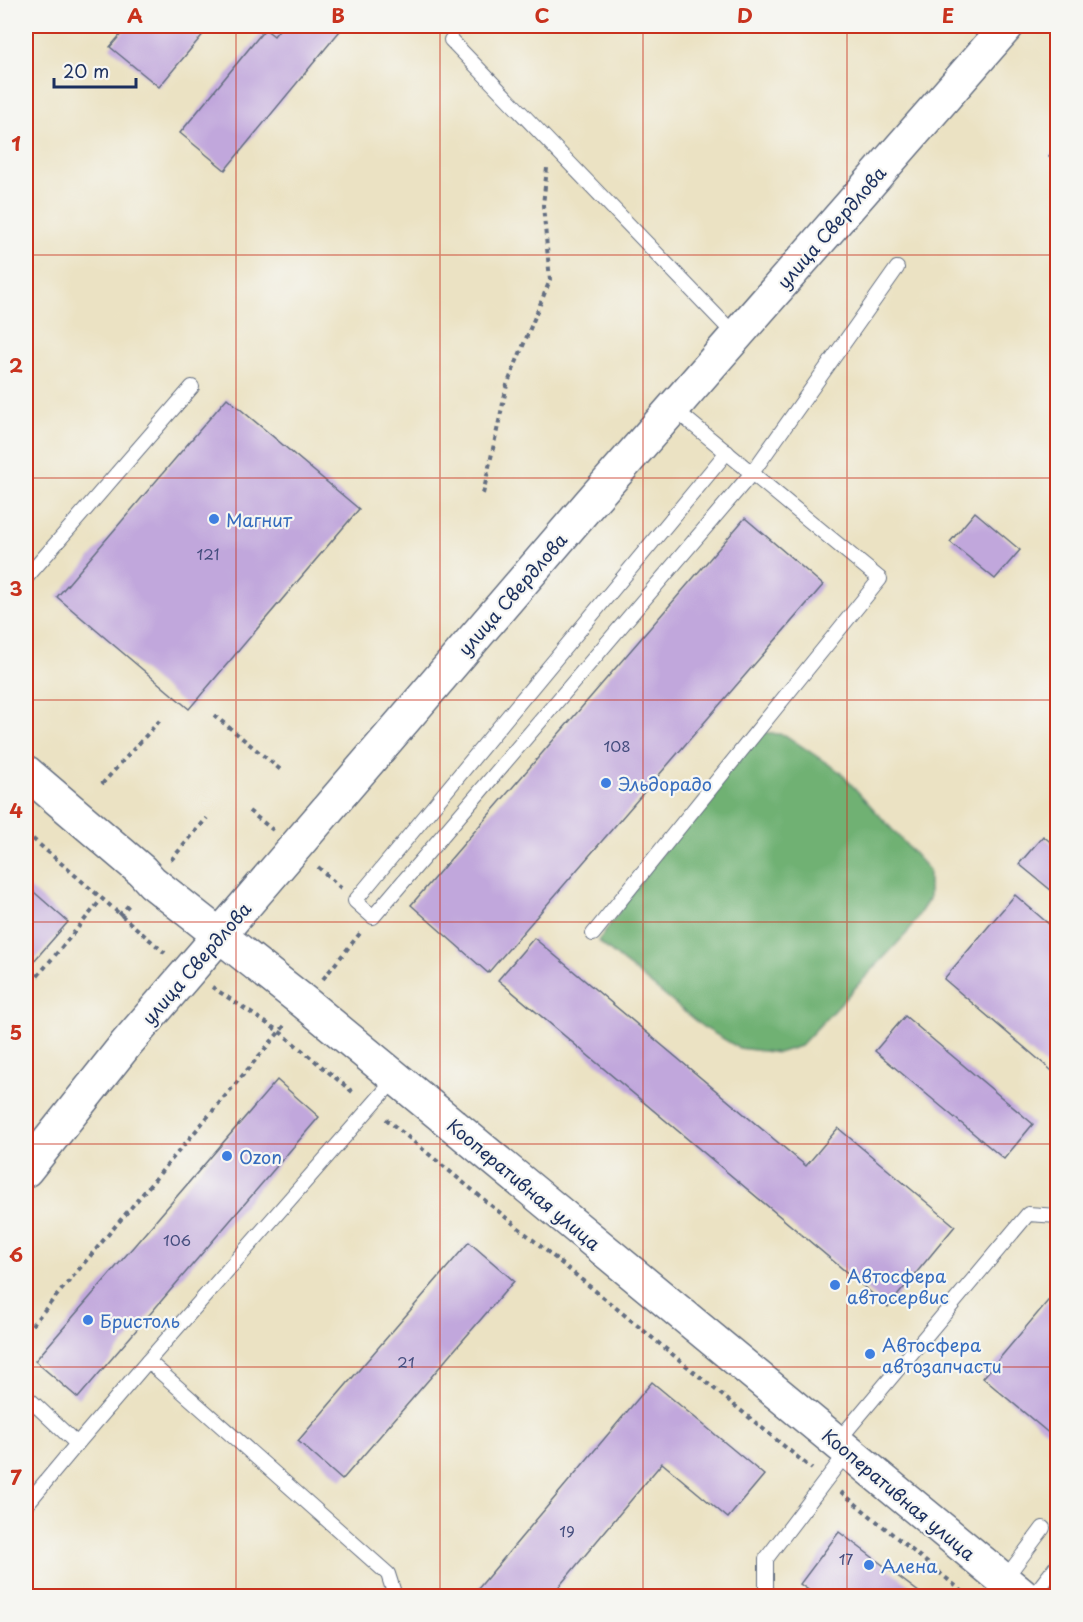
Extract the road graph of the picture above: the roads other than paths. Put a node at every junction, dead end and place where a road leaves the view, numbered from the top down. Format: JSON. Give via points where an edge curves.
{"nodes":[{"id":1,"x":1007,"y":26,"type":"edge"},
{"id":2,"x":451,"y":40,"type":"dead end"},
{"id":3,"x":897,"y":268,"type":"dead end"},
{"id":4,"x":736,"y":336,"type":"junction"},
{"id":5,"x":192,"y":387,"type":"dead end"},
{"id":6,"x":674,"y":408,"type":"junction"},
{"id":7,"x":727,"y":452,"type":"junction"},
{"id":8,"x":752,"y":473,"type":"junction"},
{"id":9,"x":26,"y":578,"type":"edge"},
{"id":10,"x":28,"y":780,"type":"edge"},
{"id":11,"x":592,"y":934,"type":"dead end"},
{"id":12,"x":218,"y":936,"type":"junction"},
{"id":13,"x":396,"y":1078,"type":"junction"},
{"id":14,"x":26,"y":1170,"type":"edge"},
{"id":15,"x":1058,"y":1216,"type":"edge"},
{"id":16,"x":148,"y":1361,"type":"junction"},
{"id":17,"x":26,"y":1396,"type":"edge"},
{"id":18,"x":77,"y":1444,"type":"junction"},
{"id":19,"x":842,"y":1447,"type":"junction"},
{"id":20,"x":26,"y":1505,"type":"edge"},
{"id":21,"x":1043,"y":1528,"type":"dead end"},
{"id":22,"x":1058,"y":1564,"type":"edge"},
{"id":23,"x":1013,"y":1588,"type":"edge"},
{"id":24,"x":395,"y":1596,"type":"edge"},
{"id":25,"x":772,"y":1596,"type":"edge"},
{"id":26,"x":1033,"y":1596,"type":"edge"}],
"edges":[{"from":1,"to":4,"type":"main road","name":"улица Свердлова"},
{"from":2,"to":4,"type":"lane"},
{"from":3,"to":8,"type":"lane"},
{"from":4,"to":6,"type":"main road","name":"улица Свердлова"},
{"from":5,"to":9,"type":"lane"},
{"from":6,"to":7,"type":"lane"},
{"from":6,"to":12,"type":"main road","name":"улица Свердлова"},
{"from":7,"to":8,"type":"lane"},
{"from":7,"to":8,"type":"lane","via":[[355,901],[373,917]]},
{"from":8,"to":11,"type":"lane","via":[[880,579]]},
{"from":10,"to":12,"type":"main road","name":"Кооперативная улица"},
{"from":12,"to":13,"type":"main road","name":"Кооперативная улица"},
{"from":12,"to":14,"type":"main road","name":"улица Свердлова"},
{"from":13,"to":16,"type":"lane"},
{"from":13,"to":19,"type":"main road","name":"Кооперативная улица"},
{"from":15,"to":19,"type":"lane","via":[[1028,1214]]},
{"from":16,"to":18,"type":"lane"},
{"from":16,"to":24,"type":"lane","via":[[388,1574]]},
{"from":17,"to":18,"type":"lane"},
{"from":18,"to":20,"type":"lane"},
{"from":19,"to":23,"type":"main road","name":"Кооперативная улица"},
{"from":19,"to":25,"type":"lane","via":[[825,1480],[766,1559],[766,1592]]},
{"from":21,"to":23,"type":"lane"},
{"from":22,"to":26,"type":"lane"}]}
